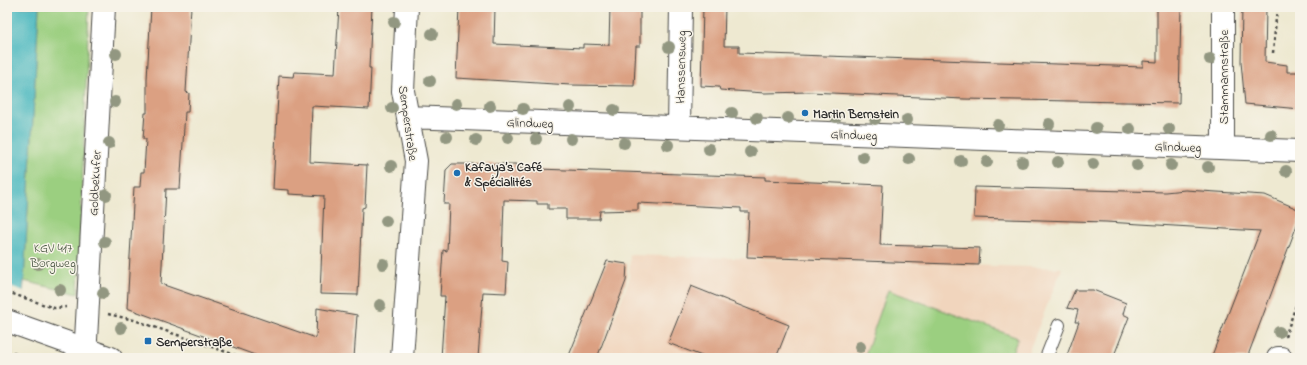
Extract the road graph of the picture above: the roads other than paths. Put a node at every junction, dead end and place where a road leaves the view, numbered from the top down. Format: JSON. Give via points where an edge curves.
{"nodes":[{"id":1,"x":104,"y":7,"type":"edge"},
{"id":2,"x":408,"y":7,"type":"edge"},
{"id":3,"x":681,"y":7,"type":"edge"},
{"id":4,"x":1223,"y":7,"type":"edge"},
{"id":5,"x":408,"y":117,"type":"junction"},
{"id":6,"x":679,"y":127,"type":"junction"},
{"id":7,"x":1223,"y":147,"type":"junction"},
{"id":8,"x":1300,"y":151,"type":"edge"},
{"id":9,"x":14,"y":324,"type":"edge"},
{"id":10,"x":1059,"y":325,"type":"dead end"},
{"id":11,"x":85,"y":354,"type":"edge"},
{"id":12,"x":111,"y":358,"type":"edge"},
{"id":13,"x":402,"y":358,"type":"edge"},
{"id":14,"x":1046,"y":358,"type":"edge"}],
"edges":[{"from":1,"to":11,"type":"street","name":"Goldbekufer"},
{"from":2,"to":5,"type":"street","name":"Semperstraße","via":[[403,91]]},
{"from":3,"to":6,"type":"street","name":"Hanssensweg"},
{"from":4,"to":7,"type":"street","name":"Stammannstraße"},
{"from":5,"to":6,"type":"street","name":"Glindweg"},
{"from":5,"to":13,"type":"street","name":"Semperstraße","via":[[416,161]]},
{"from":6,"to":7,"type":"street","name":"Glindweg"},
{"from":7,"to":8,"type":"street","name":"Glindweg"},
{"from":9,"to":11,"type":"street"},
{"from":10,"to":14,"type":"lane"},
{"from":11,"to":12,"type":"street"}]}
